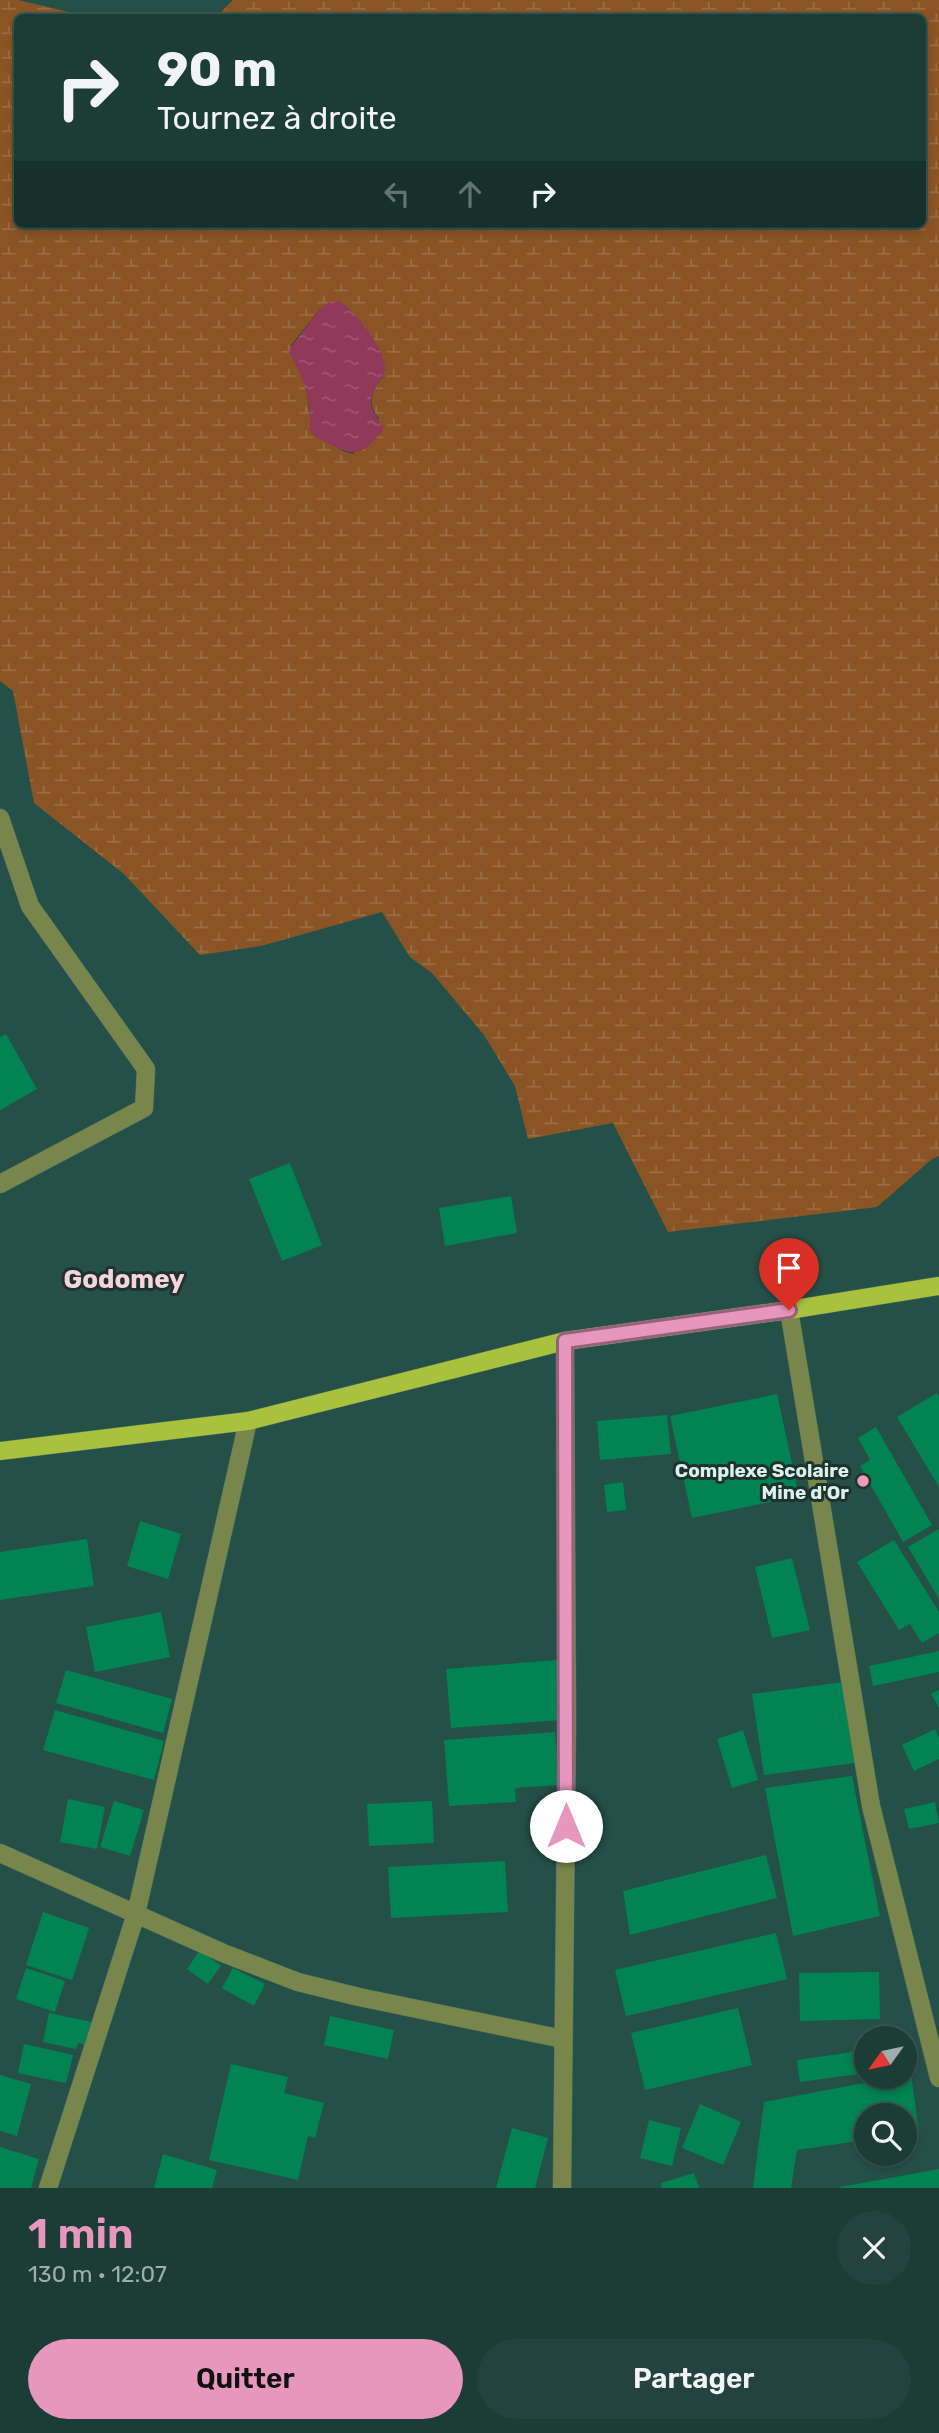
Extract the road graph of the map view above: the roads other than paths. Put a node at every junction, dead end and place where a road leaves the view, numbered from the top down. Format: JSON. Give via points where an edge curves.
{"nodes":[{"id":1,"x":0,"y":818,"type":"edge"},
{"id":2,"x":0,"y":1184,"type":"edge"},
{"id":3,"x":939,"y":1286,"type":"edge"},
{"id":4,"x":789,"y":1310,"type":"junction"},
{"id":5,"x":565,"y":1341,"type":"junction"},
{"id":6,"x":248,"y":1421,"type":"junction"},
{"id":7,"x":0,"y":1451,"type":"edge"},
{"id":8,"x":0,"y":1853,"type":"edge"},
{"id":9,"x":136,"y":1914,"type":"junction"},
{"id":10,"x":563,"y":2039,"type":"junction"},
{"id":11,"x":939,"y":2078,"type":"edge"},
{"id":12,"x":48,"y":2188,"type":"edge"},
{"id":13,"x":562,"y":2188,"type":"edge"}],
"edges":[{"from":1,"to":2,"type":"street","via":[[30,906],[146,1069],[144,1108]]},
{"from":3,"to":4,"type":"main road"},
{"from":4,"to":5,"type":"main road"},
{"from":4,"to":11,"type":"street","via":[[870,1807]]},
{"from":5,"to":6,"type":"main road"},
{"from":5,"to":10,"type":"street"},
{"from":6,"to":7,"type":"main road"},
{"from":6,"to":9,"type":"street"},
{"from":8,"to":9,"type":"street"},
{"from":9,"to":10,"type":"street","via":[[298,1982]]},
{"from":9,"to":12,"type":"street"},
{"from":10,"to":13,"type":"street"}]}
